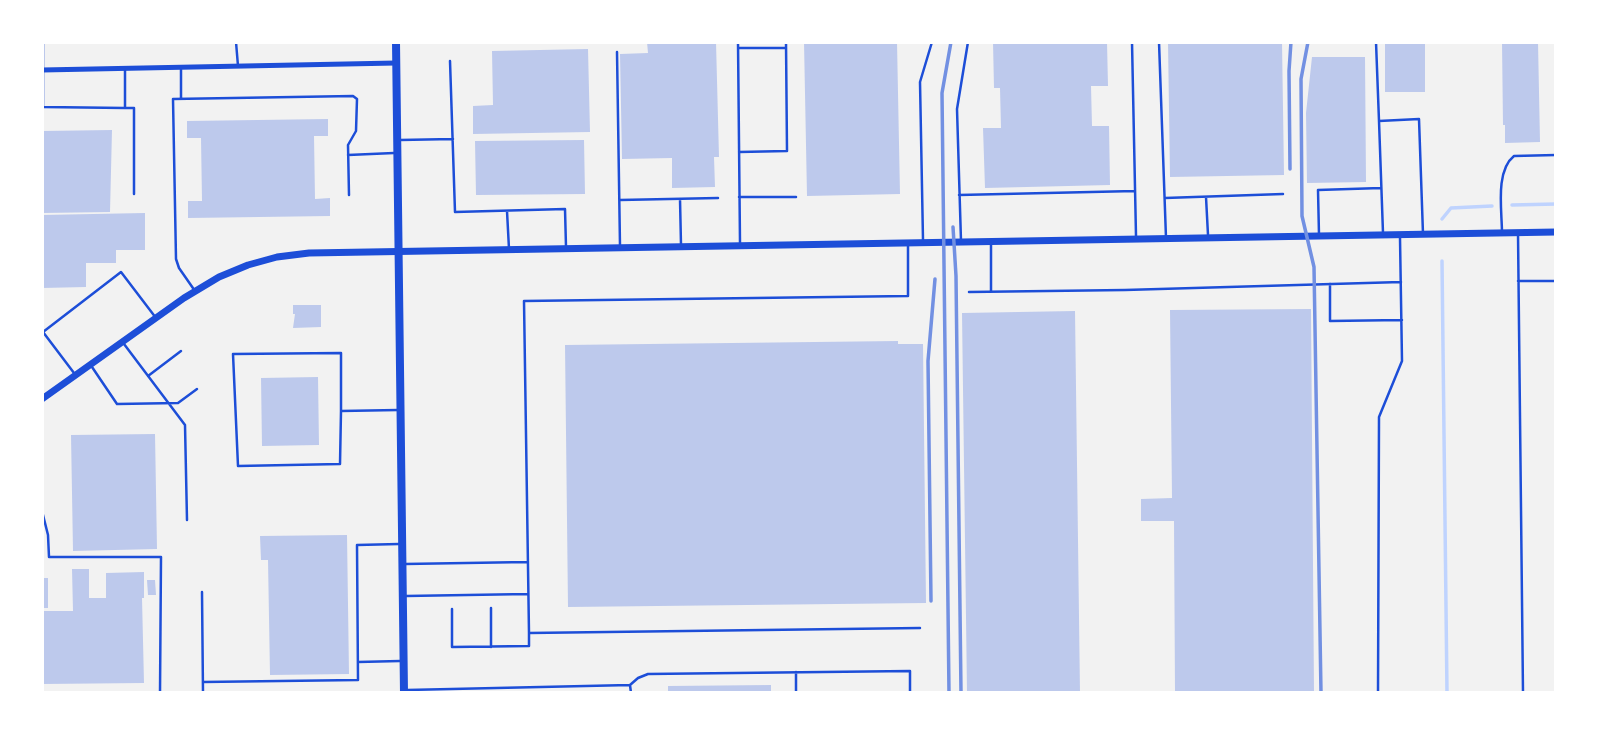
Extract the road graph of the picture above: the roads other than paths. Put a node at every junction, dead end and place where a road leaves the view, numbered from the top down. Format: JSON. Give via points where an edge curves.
{"nodes":[{"id":1,"x":43,"y":42,"type":"edge"},
{"id":2,"x":236,"y":42,"type":"edge"},
{"id":3,"x":396,"y":42,"type":"edge"},
{"id":4,"x":738,"y":42,"type":"edge"},
{"id":5,"x":786,"y":42,"type":"edge"},
{"id":6,"x":932,"y":42,"type":"edge"},
{"id":7,"x":968,"y":42,"type":"edge"},
{"id":8,"x":1132,"y":42,"type":"edge"},
{"id":9,"x":1159,"y":42,"type":"edge"},
{"id":10,"x":1376,"y":42,"type":"edge"},
{"id":11,"x":738,"y":48,"type":"junction"},
{"id":12,"x":786,"y":48,"type":"junction"},
{"id":13,"x":617,"y":52,"type":"dead end"},
{"id":14,"x":450,"y":61,"type":"dead end"},
{"id":15,"x":397,"y":63,"type":"junction"},
{"id":16,"x":238,"y":66,"type":"junction"},
{"id":17,"x":181,"y":67,"type":"junction"},
{"id":18,"x":125,"y":69,"type":"junction"},
{"id":19,"x":43,"y":70,"type":"edge"},
{"id":20,"x":181,"y":99,"type":"junction"},
{"id":21,"x":125,"y":108,"type":"junction"},
{"id":22,"x":1379,"y":121,"type":"junction"},
{"id":23,"x":398,"y":139,"type":"junction"},
{"id":24,"x":453,"y":139,"type":"junction"},
{"id":25,"x":739,"y":152,"type":"junction"},
{"id":26,"x":398,"y":153,"type":"junction"},
{"id":27,"x":348,"y":155,"type":"junction"},
{"id":28,"x":1556,"y":155,"type":"edge"},
{"id":29,"x":1381,"y":188,"type":"junction"},
{"id":30,"x":1135,"y":191,"type":"junction"},
{"id":31,"x":134,"y":194,"type":"dead end"},
{"id":32,"x":1283,"y":194,"type":"dead end"},
{"id":33,"x":349,"y":195,"type":"dead end"},
{"id":34,"x":960,"y":195,"type":"junction"},
{"id":35,"x":739,"y":197,"type":"junction"},
{"id":36,"x":796,"y":197,"type":"dead end"},
{"id":37,"x":1206,"y":197,"type":"junction"},
{"id":38,"x":718,"y":198,"type":"dead end"},
{"id":39,"x":1165,"y":198,"type":"junction"},
{"id":40,"x":680,"y":199,"type":"junction"},
{"id":41,"x":620,"y":200,"type":"junction"},
{"id":42,"x":508,"y":211,"type":"junction"},
{"id":43,"x":1556,"y":232,"type":"edge"},
{"id":44,"x":1502,"y":233,"type":"junction"},
{"id":45,"x":1518,"y":233,"type":"junction"},
{"id":46,"x":1400,"y":234,"type":"junction"},
{"id":47,"x":1423,"y":234,"type":"junction"},
{"id":48,"x":1383,"y":235,"type":"junction"},
{"id":49,"x":1319,"y":236,"type":"junction"},
{"id":50,"x":1208,"y":238,"type":"junction"},
{"id":51,"x":1136,"y":239,"type":"junction"},
{"id":52,"x":1166,"y":239,"type":"junction"},
{"id":53,"x":990,"y":242,"type":"junction"},
{"id":54,"x":923,"y":243,"type":"junction"},
{"id":55,"x":961,"y":243,"type":"junction"},
{"id":56,"x":908,"y":244,"type":"junction"},
{"id":57,"x":740,"y":247,"type":"junction"},
{"id":58,"x":681,"y":248,"type":"junction"},
{"id":59,"x":620,"y":249,"type":"junction"},
{"id":60,"x":566,"y":250,"type":"junction"},
{"id":61,"x":509,"y":251,"type":"junction"},
{"id":62,"x":399,"y":253,"type":"junction"},
{"id":63,"x":1518,"y":281,"type":"junction"},
{"id":64,"x":1556,"y":281,"type":"edge"},
{"id":65,"x":1401,"y":282,"type":"junction"},
{"id":66,"x":1330,"y":284,"type":"junction"},
{"id":67,"x":195,"y":291,"type":"junction"},
{"id":68,"x":991,"y":291,"type":"junction"},
{"id":69,"x":969,"y":292,"type":"dead end"},
{"id":70,"x":156,"y":318,"type":"junction"},
{"id":71,"x":1402,"y":320,"type":"junction"},
{"id":72,"x":122,"y":342,"type":"junction"},
{"id":73,"x":181,"y":351,"type":"dead end"},
{"id":74,"x":91,"y":364,"type":"junction"},
{"id":75,"x":76,"y":375,"type":"junction"},
{"id":76,"x":148,"y":376,"type":"junction"},
{"id":77,"x":42,"y":387,"type":"edge"},
{"id":78,"x":197,"y":388,"type":"dead end"},
{"id":79,"x":45,"y":397,"type":"edge"},
{"id":80,"x":169,"y":403,"type":"junction"},
{"id":81,"x":401,"y":410,"type":"junction"},
{"id":82,"x":341,"y":411,"type":"junction"},
{"id":83,"x":42,"y":511,"type":"edge"},
{"id":84,"x":187,"y":520,"type":"dead end"},
{"id":85,"x":402,"y":544,"type":"junction"},
{"id":86,"x":527,"y":562,"type":"junction"},
{"id":87,"x":402,"y":564,"type":"junction"},
{"id":88,"x":202,"y":592,"type":"dead end"},
{"id":89,"x":528,"y":594,"type":"junction"},
{"id":90,"x":403,"y":596,"type":"junction"},
{"id":91,"x":491,"y":608,"type":"dead end"},
{"id":92,"x":452,"y":609,"type":"dead end"},
{"id":93,"x":920,"y":628,"type":"dead end"},
{"id":94,"x":528,"y":633,"type":"junction"},
{"id":95,"x":491,"y":646,"type":"junction"},
{"id":96,"x":403,"y":661,"type":"junction"},
{"id":97,"x":358,"y":662,"type":"junction"},
{"id":98,"x":796,"y":672,"type":"junction"},
{"id":99,"x":203,"y":682,"type":"junction"},
{"id":100,"x":630,"y":685,"type":"junction"},
{"id":101,"x":462,"y":691,"type":"edge"},
{"id":102,"x":404,"y":692,"type":"edge"},
{"id":103,"x":141,"y":693,"type":"edge"},
{"id":104,"x":160,"y":693,"type":"edge"},
{"id":105,"x":203,"y":693,"type":"edge"},
{"id":106,"x":631,"y":693,"type":"edge"},
{"id":107,"x":796,"y":693,"type":"edge"},
{"id":108,"x":910,"y":693,"type":"edge"},
{"id":109,"x":1378,"y":693,"type":"edge"},
{"id":110,"x":1522,"y":693,"type":"edge"}],
"edges":[{"from":1,"to":19,"type":"lane"},
{"from":2,"to":16,"type":"lane"},
{"from":3,"to":15,"type":"main road"},
{"from":4,"to":11,"type":"lane"},
{"from":5,"to":12,"type":"lane"},
{"from":6,"to":54,"type":"lane","via":[[920,82]]},
{"from":7,"to":34,"type":"lane","via":[[957,109]]},
{"from":8,"to":30,"type":"lane"},
{"from":9,"to":39,"type":"lane"},
{"from":10,"to":22,"type":"lane"},
{"from":11,"to":12,"type":"lane"},
{"from":11,"to":25,"type":"lane"},
{"from":12,"to":25,"type":"lane","via":[[787,151]]},
{"from":13,"to":41,"type":"lane"},
{"from":14,"to":24,"type":"lane"},
{"from":15,"to":16,"type":"street"},
{"from":15,"to":23,"type":"main road"},
{"from":16,"to":17,"type":"street"},
{"from":17,"to":18,"type":"street"},
{"from":17,"to":20,"type":"lane"},
{"from":18,"to":19,"type":"street"},
{"from":18,"to":21,"type":"lane"},
{"from":19,"to":21,"type":"lane","via":[[43,107]]},
{"from":20,"to":27,"type":"lane","via":[[353,96],[356,131]]},
{"from":20,"to":67,"type":"lane","via":[[173,99],[176,259]]},
{"from":21,"to":31,"type":"lane","via":[[134,108]]},
{"from":22,"to":29,"type":"lane"},
{"from":22,"to":47,"type":"lane","via":[[1419,119]]},
{"from":23,"to":24,"type":"lane"},
{"from":23,"to":26,"type":"main road"},
{"from":24,"to":42,"type":"lane","via":[[455,212]]},
{"from":25,"to":35,"type":"lane"},
{"from":26,"to":27,"type":"lane"},
{"from":26,"to":62,"type":"main road"},
{"from":27,"to":33,"type":"lane"},
{"from":28,"to":44,"type":"lane","via":[[1510,159],[1502,189]]},
{"from":29,"to":48,"type":"lane"},
{"from":29,"to":49,"type":"lane","via":[[1318,190]]},
{"from":30,"to":34,"type":"lane"},
{"from":30,"to":51,"type":"lane"},
{"from":32,"to":37,"type":"lane"},
{"from":34,"to":55,"type":"lane"},
{"from":35,"to":36,"type":"lane"},
{"from":35,"to":57,"type":"lane"},
{"from":37,"to":39,"type":"lane"},
{"from":37,"to":50,"type":"lane"},
{"from":38,"to":40,"type":"lane"},
{"from":39,"to":52,"type":"lane"},
{"from":40,"to":41,"type":"lane"},
{"from":40,"to":58,"type":"lane"},
{"from":41,"to":59,"type":"lane"},
{"from":42,"to":60,"type":"lane","via":[[565,209]]},
{"from":42,"to":61,"type":"lane"},
{"from":43,"to":45,"type":"street"},
{"from":44,"to":45,"type":"street"},
{"from":44,"to":47,"type":"street"},
{"from":45,"to":63,"type":"lane"},
{"from":46,"to":47,"type":"street"},
{"from":46,"to":48,"type":"street"},
{"from":46,"to":65,"type":"lane"},
{"from":48,"to":49,"type":"street"},
{"from":49,"to":50,"type":"street"},
{"from":50,"to":52,"type":"street"},
{"from":51,"to":52,"type":"street"},
{"from":51,"to":53,"type":"street"},
{"from":53,"to":55,"type":"street"},
{"from":53,"to":68,"type":"lane"},
{"from":54,"to":55,"type":"street"},
{"from":54,"to":56,"type":"street"},
{"from":56,"to":57,"type":"street"},
{"from":56,"to":86,"type":"lane","via":[[908,296],[524,301]]},
{"from":57,"to":58,"type":"street"},
{"from":58,"to":59,"type":"street"},
{"from":59,"to":60,"type":"street"},
{"from":60,"to":61,"type":"street"},
{"from":61,"to":62,"type":"street"},
{"from":62,"to":67,"type":"street","via":[[277,257],[219,277]]},
{"from":62,"to":81,"type":"main road"},
{"from":63,"to":64,"type":"lane"},
{"from":63,"to":110,"type":"lane"},
{"from":65,"to":66,"type":"lane"},
{"from":65,"to":71,"type":"lane"},
{"from":66,"to":68,"type":"lane"},
{"from":66,"to":71,"type":"lane","via":[[1330,321]]},
{"from":67,"to":70,"type":"street"},
{"from":68,"to":69,"type":"lane"},
{"from":70,"to":72,"type":"street"},
{"from":70,"to":75,"type":"lane","via":[[121,272],[43,332]]},
{"from":71,"to":109,"type":"lane","via":[[1402,361],[1378,416]]},
{"from":72,"to":74,"type":"street"},
{"from":72,"to":76,"type":"lane"},
{"from":73,"to":76,"type":"lane"},
{"from":74,"to":75,"type":"street"},
{"from":74,"to":80,"type":"lane","via":[[117,404]]},
{"from":75,"to":79,"type":"street"},
{"from":76,"to":80,"type":"lane"},
{"from":77,"to":79,"type":"lane"},
{"from":78,"to":80,"type":"lane","via":[[178,403]]},
{"from":80,"to":84,"type":"lane","via":[[185,425]]},
{"from":81,"to":82,"type":"lane"},
{"from":81,"to":85,"type":"main road"},
{"from":82,"to":82,"type":"lane","via":[[341,353],[233,354],[238,466],[340,464]]},
{"from":83,"to":104,"type":"lane","via":[[49,557],[161,557]]},
{"from":85,"to":87,"type":"main road"},
{"from":85,"to":97,"type":"lane","via":[[357,545]]},
{"from":86,"to":87,"type":"lane"},
{"from":86,"to":89,"type":"lane"},
{"from":87,"to":90,"type":"main road"},
{"from":88,"to":99,"type":"lane"},
{"from":89,"to":90,"type":"lane"},
{"from":89,"to":94,"type":"lane"},
{"from":90,"to":96,"type":"main road"},
{"from":91,"to":95,"type":"lane"},
{"from":92,"to":95,"type":"lane","via":[[452,647]]},
{"from":93,"to":94,"type":"lane"},
{"from":94,"to":95,"type":"lane","via":[[528,646]]},
{"from":96,"to":97,"type":"lane"},
{"from":96,"to":102,"type":"main road"},
{"from":97,"to":99,"type":"lane","via":[[358,680]]},
{"from":98,"to":100,"type":"lane","via":[[648,674]]},
{"from":98,"to":107,"type":"lane"},
{"from":98,"to":108,"type":"lane","via":[[910,671]]},
{"from":99,"to":105,"type":"lane"},
{"from":100,"to":101,"type":"lane"},
{"from":100,"to":106,"type":"lane"},
{"from":101,"to":102,"type":"lane"},
{"from":103,"to":104,"type":"lane"}]}
